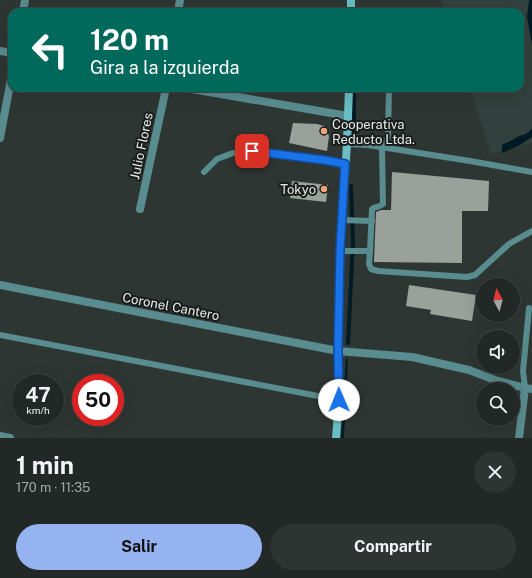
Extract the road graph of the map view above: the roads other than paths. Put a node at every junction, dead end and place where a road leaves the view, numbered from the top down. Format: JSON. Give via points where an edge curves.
{"nodes":[{"id":1,"x":9,"y":92,"type":"edge"},
{"id":2,"x":165,"y":92,"type":"edge"},
{"id":3,"x":209,"y":92,"type":"edge"},
{"id":4,"x":349,"y":92,"type":"edge"},
{"id":5,"x":389,"y":92,"type":"edge"},
{"id":6,"x":348,"y":116,"type":"junction"},
{"id":7,"x":0,"y":138,"type":"edge"},
{"id":8,"x":347,"y":144,"type":"junction"},
{"id":9,"x":382,"y":148,"type":"junction"},
{"id":10,"x":345,"y":164,"type":"junction"},
{"id":11,"x":204,"y":172,"type":"dead end"},
{"id":12,"x":532,"y":172,"type":"edge"},
{"id":13,"x":140,"y":209,"type":"dead end"},
{"id":14,"x":342,"y":220,"type":"junction"},
{"id":15,"x":372,"y":221,"type":"junction"},
{"id":16,"x":532,"y":231,"type":"edge"},
{"id":17,"x":340,"y":251,"type":"junction"},
{"id":18,"x":370,"y":251,"type":"junction"},
{"id":19,"x":0,"y":285,"type":"edge"},
{"id":20,"x":529,"y":308,"type":"dead end"},
{"id":21,"x":0,"y":335,"type":"edge"},
{"id":22,"x":338,"y":351,"type":"junction"},
{"id":23,"x":528,"y":388,"type":"edge"},
{"id":24,"x":339,"y":400,"type":"junction"},
{"id":25,"x":0,"y":436,"type":"edge"},
{"id":26,"x":10,"y":438,"type":"edge"},
{"id":27,"x":336,"y":438,"type":"edge"},
{"id":28,"x":519,"y":438,"type":"edge"}],
"edges":[{"from":1,"to":7,"type":"street"},
{"from":2,"to":13,"type":"street","name":"Julio Flores"},
{"from":3,"to":6,"type":"street"},
{"from":4,"to":6,"type":"main road"},
{"from":5,"to":9,"type":"lane","via":[[388,137]]},
{"from":6,"to":8,"type":"main road"},
{"from":8,"to":9,"type":"lane"},
{"from":8,"to":10,"type":"main road"},
{"from":9,"to":12,"type":"lane"},
{"from":9,"to":15,"type":"lane","via":[[383,204],[372,209]]},
{"from":10,"to":11,"type":"lane","via":[[252,151],[216,159]]},
{"from":10,"to":14,"type":"main road"},
{"from":14,"to":15,"type":"lane"},
{"from":14,"to":17,"type":"main road"},
{"from":15,"to":18,"type":"lane"},
{"from":16,"to":18,"type":"lane","via":[[509,244],[475,275],[467,277],[378,272],[371,269],[369,264]]},
{"from":17,"to":18,"type":"lane"},
{"from":17,"to":22,"type":"main road"},
{"from":19,"to":22,"type":"street","name":"Coronel Cantero"},
{"from":20,"to":23,"type":"lane","via":[[522,371]]},
{"from":21,"to":24,"type":"lane"},
{"from":22,"to":23,"type":"street","name":"Coronel Cantero","via":[[412,356]]},
{"from":22,"to":24,"type":"main road"},
{"from":23,"to":28,"type":"street"},
{"from":24,"to":27,"type":"main road"},
{"from":25,"to":26,"type":"street"}]}
